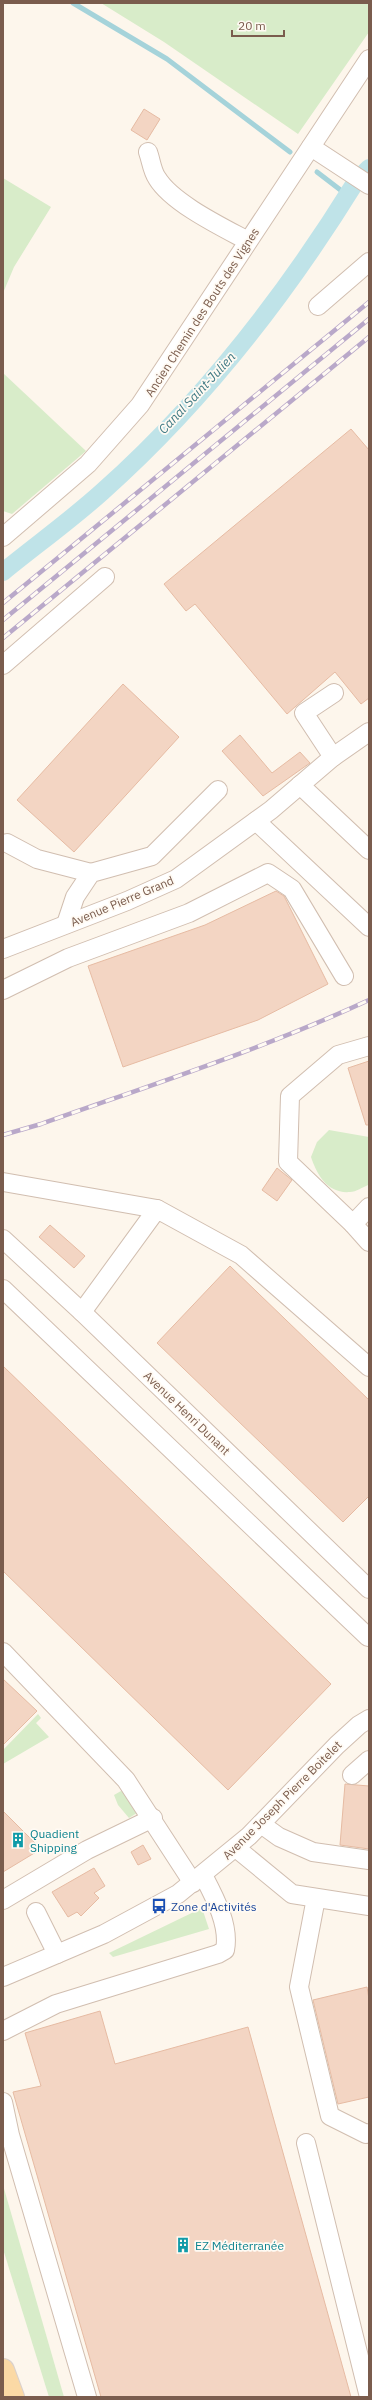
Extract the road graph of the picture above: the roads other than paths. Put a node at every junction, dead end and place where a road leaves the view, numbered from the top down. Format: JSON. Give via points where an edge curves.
{"nodes":[{"id":1,"x":369,"y":59,"type":"edge"},
{"id":2,"x":311,"y":147,"type":"junction"},
{"id":3,"x":148,"y":152,"type":"dead end"},
{"id":4,"x":369,"y":185,"type":"edge"},
{"id":5,"x":248,"y":241,"type":"junction"},
{"id":6,"x":369,"y":262,"type":"edge"},
{"id":7,"x":318,"y":306,"type":"dead end"},
{"id":8,"x":3,"y":538,"type":"edge"},
{"id":9,"x":105,"y":577,"type":"dead end"},
{"id":10,"x":3,"y":665,"type":"edge"},
{"id":11,"x":334,"y":693,"type":"dead end"},
{"id":12,"x":369,"y":732,"type":"edge"},
{"id":13,"x":333,"y":756,"type":"junction"},
{"id":14,"x":300,"y":785,"type":"junction"},
{"id":15,"x":218,"y":790,"type":"dead end"},
{"id":16,"x":256,"y":821,"type":"junction"},
{"id":17,"x":7,"y":844,"type":"dead end"},
{"id":18,"x":369,"y":850,"type":"edge"},
{"id":19,"x":91,"y":873,"type":"junction"},
{"id":20,"x":66,"y":924,"type":"junction"},
{"id":21,"x":369,"y":927,"type":"edge"},
{"id":22,"x":3,"y":949,"type":"edge"},
{"id":23,"x":344,"y":976,"type":"dead end"},
{"id":24,"x":3,"y":990,"type":"edge"},
{"id":25,"x":369,"y":1046,"type":"edge"},
{"id":26,"x":3,"y":1182,"type":"edge"},
{"id":27,"x":369,"y":1207,"type":"edge"},
{"id":28,"x":157,"y":1209,"type":"junction"},
{"id":29,"x":353,"y":1224,"type":"junction"},
{"id":30,"x":3,"y":1239,"type":"edge"},
{"id":31,"x":369,"y":1242,"type":"edge"},
{"id":32,"x":3,"y":1289,"type":"edge"},
{"id":33,"x":82,"y":1312,"type":"junction"},
{"id":34,"x":369,"y":1367,"type":"edge"},
{"id":35,"x":369,"y":1589,"type":"edge"},
{"id":36,"x":368,"y":1637,"type":"dead end"},
{"id":37,"x":3,"y":1652,"type":"edge"},
{"id":38,"x":369,"y":1719,"type":"edge"},
{"id":39,"x":369,"y":1760,"type":"edge"},
{"id":40,"x":352,"y":1775,"type":"dead end"},
{"id":41,"x":152,"y":1818,"type":"junction"},
{"id":42,"x":261,"y":1824,"type":"junction"},
{"id":43,"x":236,"y":1848,"type":"junction"},
{"id":44,"x":369,"y":1860,"type":"edge"},
{"id":45,"x":198,"y":1879,"type":"junction"},
{"id":46,"x":316,"y":1898,"type":"junction"},
{"id":47,"x":3,"y":1900,"type":"edge"},
{"id":48,"x":369,"y":1906,"type":"edge"},
{"id":49,"x":36,"y":1912,"type":"dead end"},
{"id":50,"x":58,"y":1954,"type":"junction"},
{"id":51,"x":3,"y":1977,"type":"edge"},
{"id":52,"x":3,"y":2031,"type":"edge"},
{"id":53,"x":3,"y":2102,"type":"edge"},
{"id":54,"x":369,"y":2133,"type":"edge"},
{"id":55,"x":306,"y":2143,"type":"dead end"},
{"id":56,"x":3,"y":2370,"type":"edge"},
{"id":57,"x":3,"y":2385,"type":"edge"},
{"id":58,"x":6,"y":2397,"type":"edge"},
{"id":59,"x":13,"y":2397,"type":"edge"},
{"id":60,"x":87,"y":2397,"type":"edge"},
{"id":61,"x":369,"y":2397,"type":"edge"}],
"edges":[{"from":1,"to":2,"type":"street","name":"Ancien Chemin des Bouts des Vignes"},
{"from":2,"to":4,"type":"street"},
{"from":2,"to":5,"type":"street","name":"Ancien Chemin des Bouts des Vignes"},
{"from":3,"to":5,"type":"street","via":[[156,177],[165,190],[195,211]]},
{"from":5,"to":8,"type":"street","name":"Ancien Chemin des Bouts des Vignes","via":[[140,405],[88,464]]},
{"from":6,"to":7,"type":"street"},
{"from":9,"to":10,"type":"street"},
{"from":11,"to":13,"type":"street","via":[[304,713]]},
{"from":12,"to":13,"type":"street","name":"Avenue Pierre Grand"},
{"from":13,"to":14,"type":"street","name":"Avenue Pierre Grand"},
{"from":14,"to":16,"type":"street","name":"Avenue Pierre Grand"},
{"from":14,"to":18,"type":"street"},
{"from":15,"to":19,"type":"street","via":[[152,856]]},
{"from":16,"to":20,"type":"street","name":"Avenue Pierre Grand","via":[[176,879]]},
{"from":16,"to":21,"type":"street"},
{"from":17,"to":19,"type":"street","via":[[37,859]]},
{"from":19,"to":20,"type":"street","via":[[75,897]]},
{"from":20,"to":22,"type":"street","name":"Avenue Pierre Grand"},
{"from":23,"to":24,"type":"street","via":[[292,889],[268,873],[190,913],[68,958]]},
{"from":25,"to":29,"type":"street","via":[[338,1055],[290,1096],[288,1162]]},
{"from":26,"to":28,"type":"street"},
{"from":27,"to":29,"type":"street"},
{"from":28,"to":33,"type":"street"},
{"from":28,"to":34,"type":"street","via":[[241,1255]]},
{"from":29,"to":31,"type":"street"},
{"from":30,"to":33,"type":"street","name":"Avenue Henri Dunant"},
{"from":32,"to":36,"type":"street"},
{"from":33,"to":35,"type":"street","name":"Avenue Henri Dunant"},
{"from":37,"to":41,"type":"street","via":[[126,1780]]},
{"from":38,"to":42,"type":"street","name":"Avenue Joseph Pierre Boitelet","via":[[337,1745]]},
{"from":39,"to":40,"type":"street"},
{"from":41,"to":45,"type":"street"},
{"from":41,"to":47,"type":"street","via":[[87,1850]]},
{"from":42,"to":43,"type":"street","name":"Avenue Joseph Pierre Boitelet"},
{"from":42,"to":44,"type":"street","via":[[279,1837],[313,1852]]},
{"from":43,"to":45,"type":"street","name":"Avenue Joseph Pierre Boitelet"},
{"from":43,"to":46,"type":"street","via":[[292,1894]]},
{"from":45,"to":50,"type":"street","name":"Avenue Joseph Pierre Boitelet","via":[[159,1906]]},
{"from":45,"to":52,"type":"street","via":[[219,1908],[226,1942],[225,1950],[56,2004]]},
{"from":46,"to":48,"type":"street"},
{"from":46,"to":54,"type":"street","via":[[299,1987],[330,2116],[366,2134]]},
{"from":49,"to":50,"type":"street"},
{"from":50,"to":51,"type":"street","name":"Avenue Joseph Pierre Boitelet"},
{"from":53,"to":60,"type":"street","via":[[10,2135]]},
{"from":55,"to":61,"type":"street"},
{"from":56,"to":59,"type":"main road"},
{"from":57,"to":58,"type":"main road"}]}
